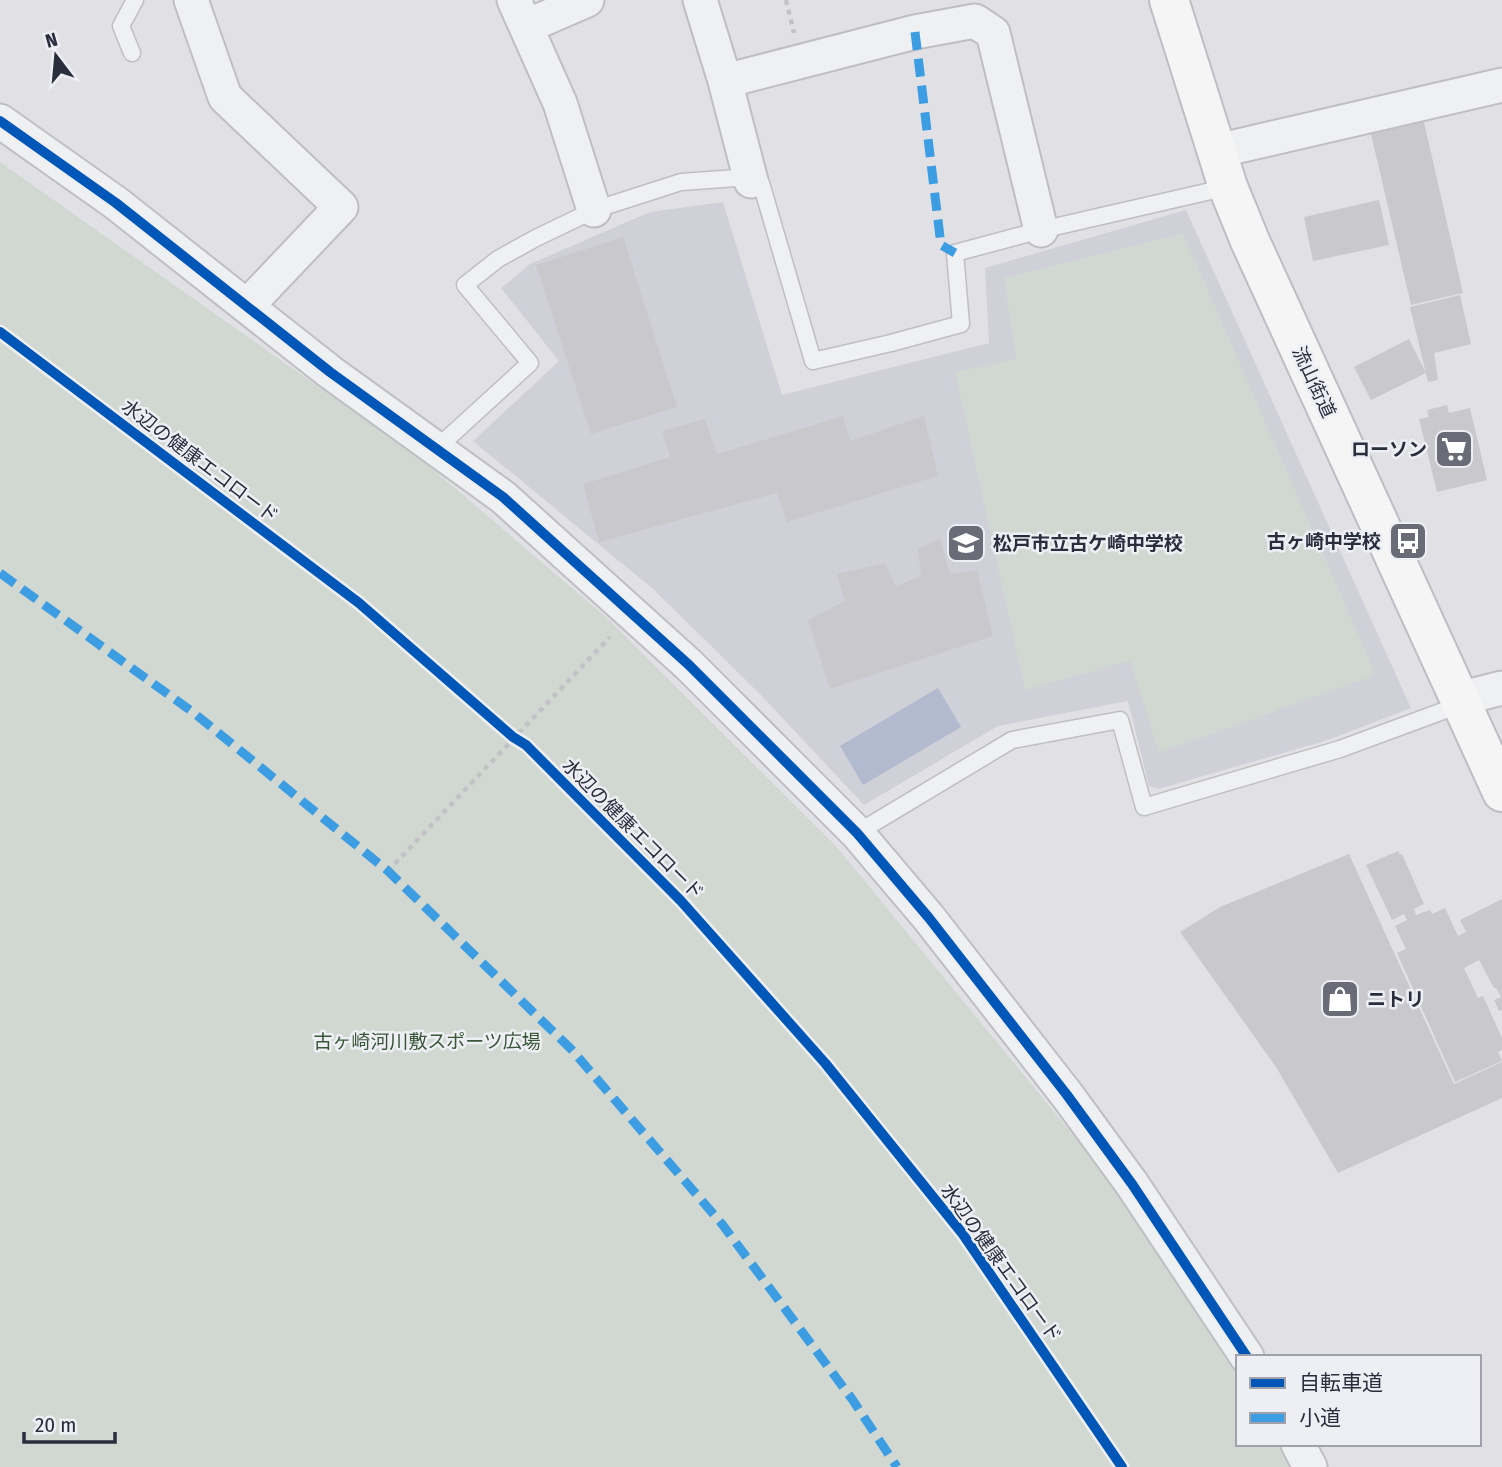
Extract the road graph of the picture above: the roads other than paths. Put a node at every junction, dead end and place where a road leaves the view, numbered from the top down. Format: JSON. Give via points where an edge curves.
{"nodes":[{"id":1,"x":135,"y":0,"type":"edge"},
{"id":2,"x":191,"y":0,"type":"edge"},
{"id":3,"x":587,"y":0,"type":"edge"},
{"id":4,"x":700,"y":0,"type":"edge"},
{"id":5,"x":1169,"y":0,"type":"edge"},
{"id":6,"x":520,"y":13,"type":"edge"},
{"id":7,"x":132,"y":53,"type":"dead end"},
{"id":8,"x":725,"y":81,"type":"junction"},
{"id":9,"x":1502,"y":85,"type":"edge"},
{"id":10,"x":0,"y":121,"type":"edge"},
{"id":11,"x":1223,"y":169,"type":"junction"},
{"id":12,"x":751,"y":181,"type":"junction"},
{"id":13,"x":594,"y":210,"type":"junction"},
{"id":14,"x":1041,"y":230,"type":"junction"},
{"id":15,"x":247,"y":306,"type":"junction"},
{"id":16,"x":437,"y":448,"type":"junction"},
{"id":17,"x":1502,"y":688,"type":"edge"},
{"id":18,"x":1460,"y":701,"type":"junction"},
{"id":19,"x":1502,"y":792,"type":"edge"},
{"id":20,"x":857,"y":833,"type":"junction"},
{"id":21,"x":1246,"y":1355,"type":"edge"},
{"id":22,"x":1299,"y":1446,"type":"edge"},
{"id":23,"x":1310,"y":1467,"type":"edge"}],
"edges":[{"from":1,"to":7,"type":"lane","via":[[121,26]]},
{"from":2,"to":15,"type":"street","via":[[225,97],[341,207]]},
{"from":3,"to":6,"type":"street"},
{"from":4,"to":8,"type":"street"},
{"from":5,"to":11,"type":"main road","name":"流山街道"},
{"from":6,"to":13,"type":"street","via":[[560,103]]},
{"from":8,"to":12,"type":"street"},
{"from":8,"to":14,"type":"street","via":[[975,21],[993,33]]},
{"from":9,"to":11,"type":"street"},
{"from":10,"to":15,"type":"street","via":[[116,203]]},
{"from":11,"to":14,"type":"lane"},
{"from":11,"to":18,"type":"main road","name":"流山街道","via":[[1276,300]]},
{"from":12,"to":13,"type":"lane","via":[[681,182]]},
{"from":12,"to":14,"type":"lane","via":[[761,183],[813,361],[961,324],[955,253]]},
{"from":13,"to":16,"type":"lane","via":[[517,248],[465,285],[530,363]]},
{"from":15,"to":16,"type":"street"},
{"from":16,"to":20,"type":"street","via":[[503,497],[643,622]]},
{"from":17,"to":18,"type":"street"},
{"from":18,"to":19,"type":"main road","name":"流山街道"},
{"from":18,"to":20,"type":"lane","via":[[1340,749],[1144,807],[1119,720],[1012,740]]},
{"from":20,"to":21,"type":"street","via":[[1067,1095]]},
{"from":22,"to":23,"type":"street"}]}
